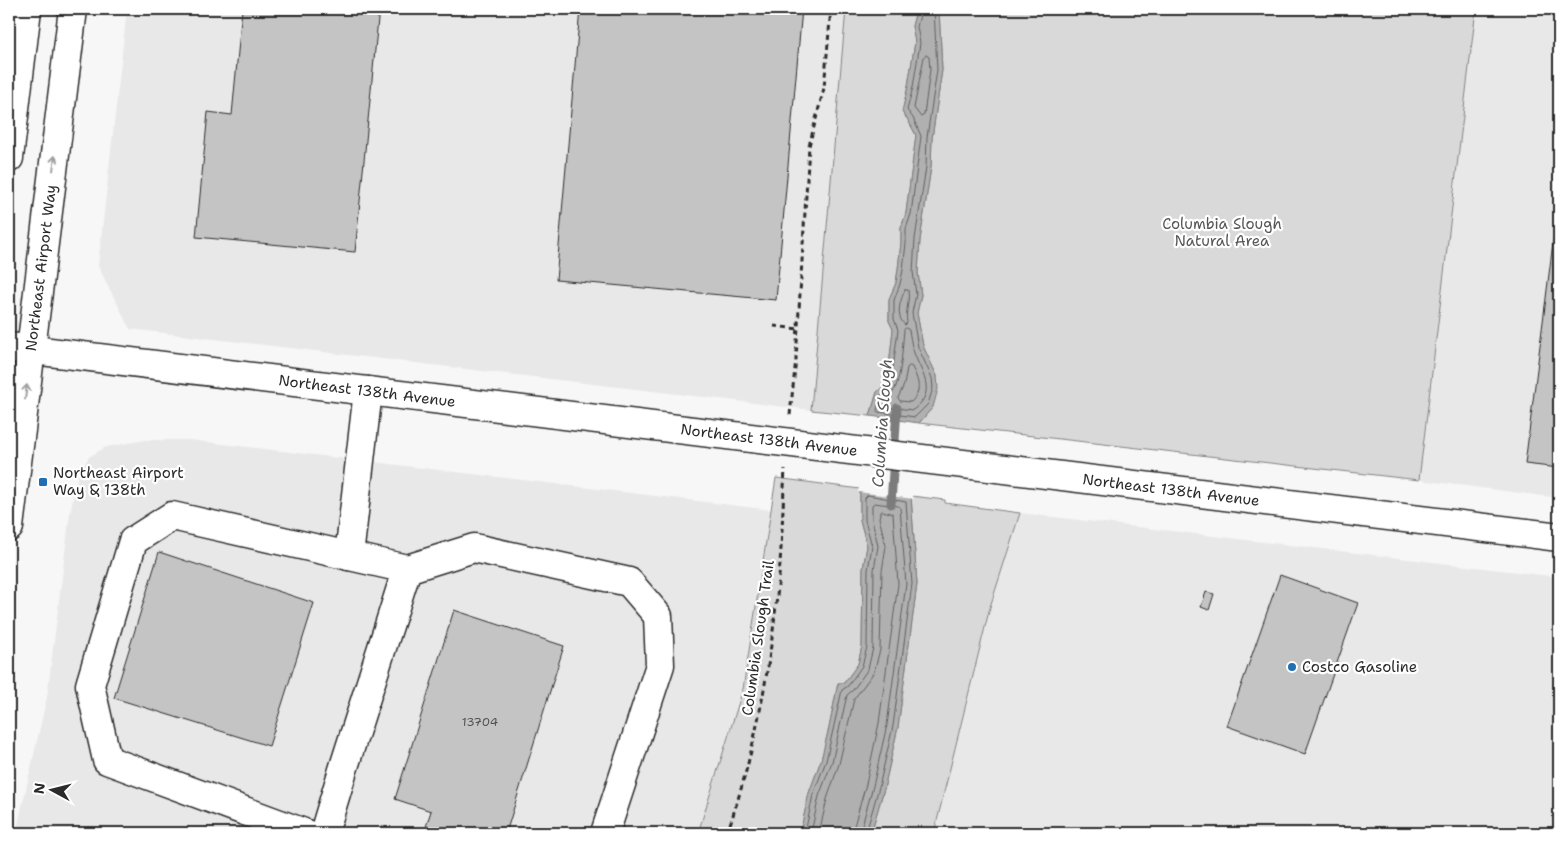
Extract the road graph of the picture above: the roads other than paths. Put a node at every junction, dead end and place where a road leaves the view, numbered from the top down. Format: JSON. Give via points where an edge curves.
{"nodes":[{"id":1,"x":27,"y":9,"type":"edge"},
{"id":2,"x":73,"y":9,"type":"edge"},
{"id":3,"x":9,"y":158,"type":"edge"},
{"id":4,"x":20,"y":348,"type":"edge"},
{"id":5,"x":368,"y":391,"type":"junction"},
{"id":6,"x":9,"y":527,"type":"edge"},
{"id":7,"x":1559,"y":537,"type":"edge"},
{"id":8,"x":349,"y":556,"type":"junction"},
{"id":9,"x":407,"y":569,"type":"junction"},
{"id":10,"x":304,"y":833,"type":"edge"},
{"id":11,"x":324,"y":833,"type":"edge"},
{"id":12,"x":605,"y":833,"type":"edge"}],
"edges":[{"from":1,"to":3,"type":"street"},
{"from":4,"to":2,"type":"street","name":"Northeast Airport Way","one_way":true},
{"from":4,"to":5,"type":"street","name":"Northeast 138th Avenue"},
{"from":6,"to":4,"type":"street","name":"Northeast Airport Way","one_way":true},
{"from":5,"to":7,"type":"street","name":"Northeast 138th Avenue"},
{"from":5,"to":8,"type":"street"},
{"from":8,"to":9,"type":"street"},
{"from":8,"to":10,"type":"street","via":[[172,516],[133,540],[90,685],[107,760]]},
{"from":9,"to":11,"type":"street"},
{"from":9,"to":12,"type":"street","via":[[474,548],[629,582],[658,616],[660,665]]}]}
